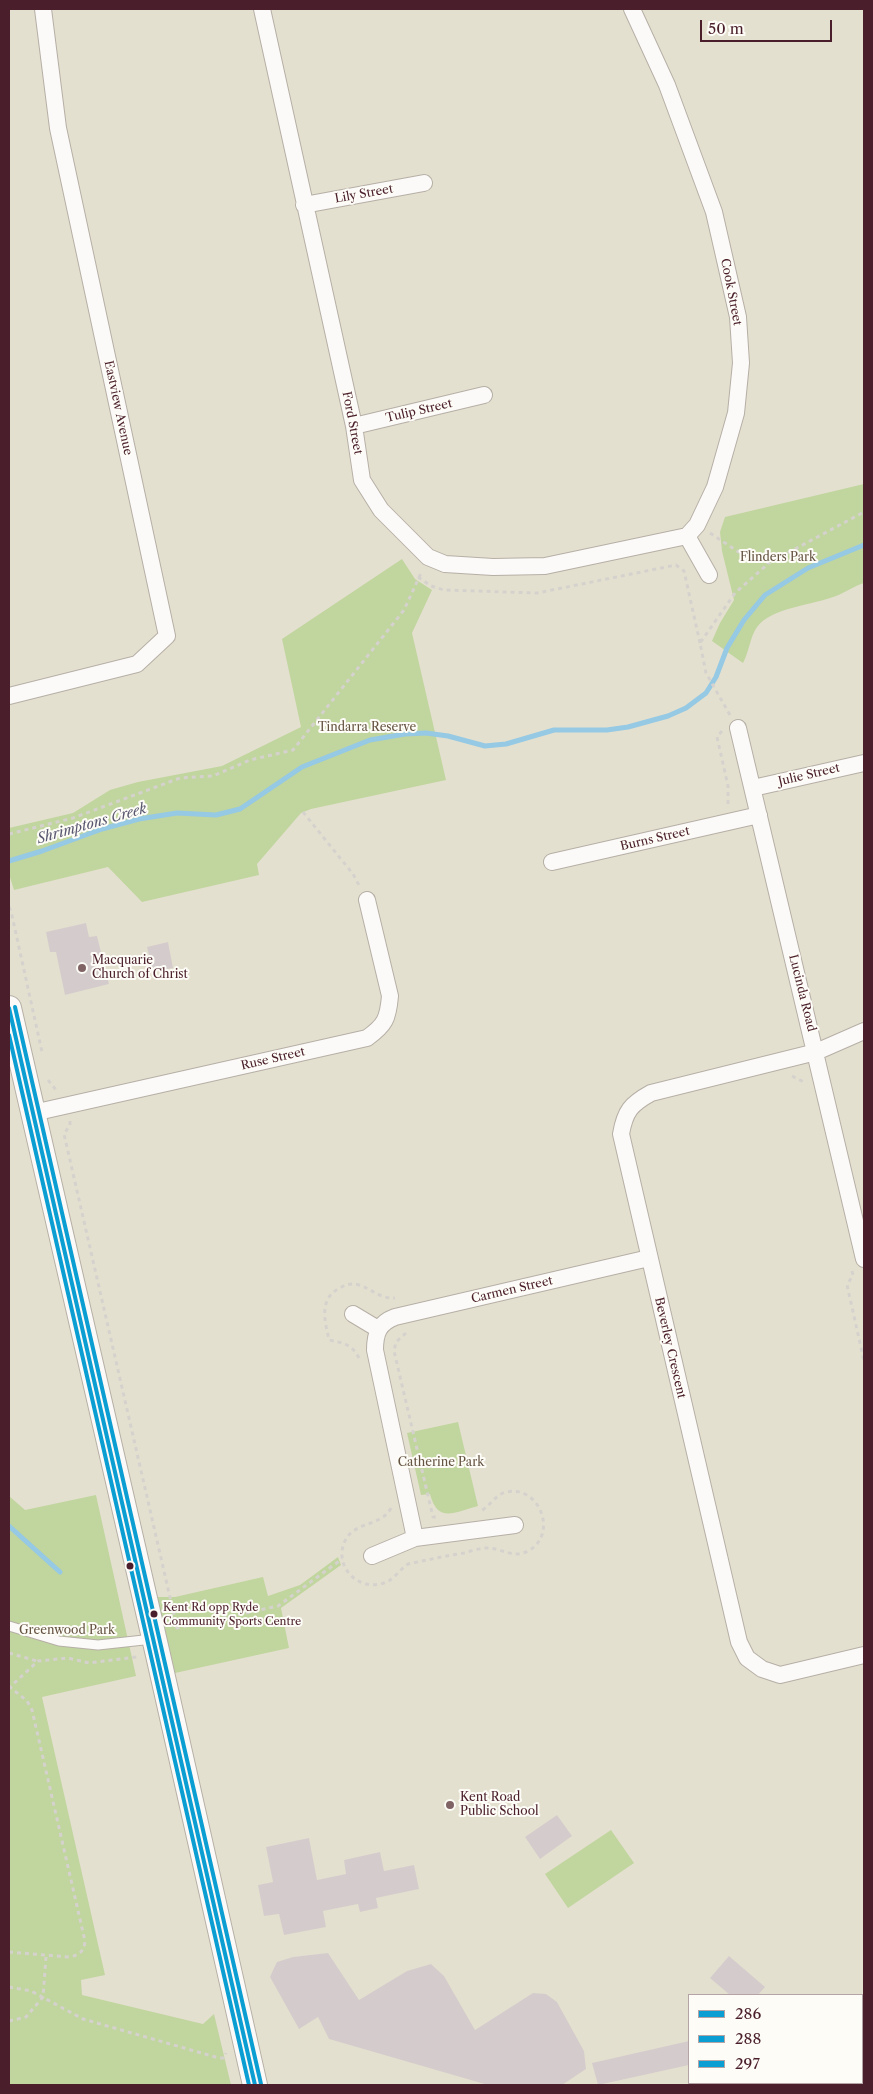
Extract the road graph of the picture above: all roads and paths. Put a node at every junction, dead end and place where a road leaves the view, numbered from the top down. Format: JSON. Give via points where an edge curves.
{"nodes":[{"id":1,"x":43,"y":9,"type":"edge"},
{"id":2,"x":262,"y":9,"type":"edge"},
{"id":3,"x":632,"y":9,"type":"edge"},
{"id":4,"x":424,"y":183,"type":"dead end"},
{"id":5,"x":304,"y":205,"type":"junction"},
{"id":6,"x":484,"y":396,"type":"dead end"},
{"id":7,"x":354,"y":426,"type":"junction"},
{"id":8,"x":864,"y":512,"type":"edge"},
{"id":9,"x":692,"y":530,"type":"junction"},
{"id":10,"x":428,"y":557,"type":"junction"},
{"id":11,"x":769,"y":563,"type":"junction"},
{"id":12,"x":676,"y":565,"type":"dead end"},
{"id":13,"x":709,"y":575,"type":"dead end"},
{"id":14,"x":700,"y":643,"type":"junction"},
{"id":15,"x":9,"y":696,"type":"edge"},
{"id":16,"x":731,"y":722,"type":"junction"},
{"id":17,"x":864,"y":763,"type":"edge"},
{"id":18,"x":753,"y":788,"type":"junction"},
{"id":19,"x":303,"y":812,"type":"dead end"},
{"id":20,"x":759,"y":815,"type":"junction"},
{"id":21,"x":732,"y":821,"type":"junction"},
{"id":22,"x":9,"y":834,"type":"edge"},
{"id":23,"x":552,"y":862,"type":"dead end"},
{"id":24,"x":367,"y":900,"type":"joint"},
{"id":25,"x":9,"y":907,"type":"edge"},
{"id":26,"x":9,"y":1008,"type":"edge"},
{"id":27,"x":864,"y":1031,"type":"edge"},
{"id":28,"x":816,"y":1052,"type":"junction"},
{"id":29,"x":42,"y":1053,"type":"dead end"},
{"id":30,"x":47,"y":1073,"type":"dead end"},
{"id":31,"x":59,"y":1093,"type":"dead end"},
{"id":32,"x":33,"y":1113,"type":"junction"},
{"id":33,"x":69,"y":1118,"type":"dead end"},
{"id":34,"x":650,"y":1258,"type":"junction"},
{"id":35,"x":864,"y":1259,"type":"edge"},
{"id":36,"x":399,"y":1297,"type":"dead end"},
{"id":37,"x":353,"y":1314,"type":"dead end"},
{"id":38,"x":406,"y":1324,"type":"dead end"},
{"id":39,"x":378,"y":1328,"type":"junction"},
{"id":40,"x":359,"y":1359,"type":"dead end"},
{"id":41,"x":391,"y":1504,"type":"dead end"},
{"id":42,"x":476,"y":1513,"type":"dead end"},
{"id":43,"x":442,"y":1516,"type":"dead end"},
{"id":44,"x":515,"y":1525,"type":"dead end"},
{"id":45,"x":415,"y":1538,"type":"junction"},
{"id":46,"x":372,"y":1556,"type":"dead end"},
{"id":47,"x":342,"y":1559,"type":"junction"},
{"id":48,"x":9,"y":1626,"type":"edge"},
{"id":49,"x":156,"y":1647,"type":"junction"},
{"id":50,"x":9,"y":1653,"type":"edge"},
{"id":51,"x":864,"y":1656,"type":"edge"},
{"id":52,"x":38,"y":1661,"type":"junction"},
{"id":53,"x":9,"y":1687,"type":"edge"},
{"id":54,"x":9,"y":1952,"type":"edge"},
{"id":55,"x":46,"y":1956,"type":"junction"},
{"id":56,"x":9,"y":1987,"type":"edge"},
{"id":57,"x":43,"y":1997,"type":"junction"},
{"id":58,"x":9,"y":2021,"type":"edge"},
{"id":59,"x":224,"y":2045,"type":"dead end"},
{"id":60,"x":255,"y":2085,"type":"edge"}],
"edges":[{"from":1,"to":15,"type":"street","name":"Eastview Avenue","via":[[58,128],[167,636],[137,664]]},
{"from":2,"to":5,"type":"street","name":"Ford Street"},
{"from":3,"to":9,"type":"street","name":"Cook Street","via":[[667,85],[714,212],[738,316],[741,363],[736,413],[714,486]]},
{"from":4,"to":5,"type":"street","name":"Lily Street"},
{"from":5,"to":7,"type":"street","name":"Ford Street"},
{"from":6,"to":7,"type":"street","name":"Tulip Street"},
{"from":7,"to":10,"type":"street","name":"Ford Street","via":[[362,480],[381,510]]},
{"from":8,"to":11,"type":"path"},
{"from":9,"to":10,"type":"street","name":"Ford Street","via":[[545,566],[466,566],[445,564]]},
{"from":9,"to":11,"type":"path"},
{"from":9,"to":13,"type":"street"},
{"from":10,"to":22,"type":"path","via":[[404,610],[293,750],[250,760],[213,776],[180,778],[73,818]]},
{"from":11,"to":14,"type":"path","via":[[735,593]]},
{"from":12,"to":14,"type":"path","via":[[684,571]]},
{"from":14,"to":16,"type":"path","via":[[706,673]]},
{"from":16,"to":18,"type":"street","name":"Lucinda Road"},
{"from":16,"to":21,"type":"path","via":[[716,737],[728,786],[727,801]]},
{"from":17,"to":18,"type":"street","name":"Julie Street"},
{"from":18,"to":20,"type":"street","name":"Lucinda Road"},
{"from":19,"to":24,"type":"path","via":[[353,874]]},
{"from":20,"to":21,"type":"street","name":"Burns Street"},
{"from":20,"to":28,"type":"street","name":"Lucinda Road"},
{"from":21,"to":23,"type":"street","name":"Burns Street"},
{"from":24,"to":32,"type":"street","name":"Ruse Street","via":[[390,996],[389,1012],[383,1027],[367,1038]]},
{"from":25,"to":29,"type":"path"},
{"from":26,"to":32,"type":"street"},
{"from":27,"to":28,"type":"street","name":"Beverley Crescent"},
{"from":28,"to":34,"type":"street","name":"Beverley Crescent","via":[[651,1093],[634,1102],[624,1118],[621,1134]]},
{"from":28,"to":35,"type":"street","name":"Lucinda Road"},
{"from":30,"to":31,"type":"path","via":[[49,1082]]},
{"from":32,"to":49,"type":"street"},
{"from":33,"to":47,"type":"path","via":[[70,1125],[64,1134],[177,1628],[278,1606]]},
{"from":34,"to":39,"type":"street","name":"Carmen Street","via":[[395,1317]]},
{"from":34,"to":51,"type":"street","name":"Beverley Crescent","via":[[739,1642],[747,1658],[762,1669],[780,1675]]},
{"from":36,"to":40,"type":"path","via":[[384,1298],[356,1284],[346,1284],[329,1296],[324,1308],[329,1340],[352,1347]]},
{"from":37,"to":39,"type":"street"},
{"from":38,"to":43,"type":"path","via":[[408,1332],[396,1342],[394,1351],[433,1517]]},
{"from":39,"to":45,"type":"street","via":[[375,1350]]},
{"from":41,"to":47,"type":"path","via":[[385,1517],[351,1532],[342,1547]]},
{"from":42,"to":47,"type":"path","via":[[503,1493],[526,1494],[542,1511],[544,1529],[536,1545],[522,1554],[488,1548],[408,1564],[390,1580],[376,1585],[360,1583],[352,1578]]},
{"from":44,"to":45,"type":"street"},
{"from":45,"to":46,"type":"street"},
{"from":48,"to":49,"type":"lane","via":[[59,1641]]},
{"from":49,"to":52,"type":"path","via":[[88,1663],[68,1658]]},
{"from":49,"to":60,"type":"street"},
{"from":50,"to":52,"type":"path"},
{"from":52,"to":53,"type":"path"},
{"from":53,"to":55,"type":"path","via":[[27,1701],[32,1710],[85,1942],[78,1955]]},
{"from":54,"to":55,"type":"path"},
{"from":55,"to":57,"type":"path"},
{"from":56,"to":57,"type":"path","via":[[31,1990]]},
{"from":57,"to":58,"type":"path","via":[[26,2017]]},
{"from":57,"to":59,"type":"path","via":[[83,2019],[220,2058],[226,2054]]}]}
